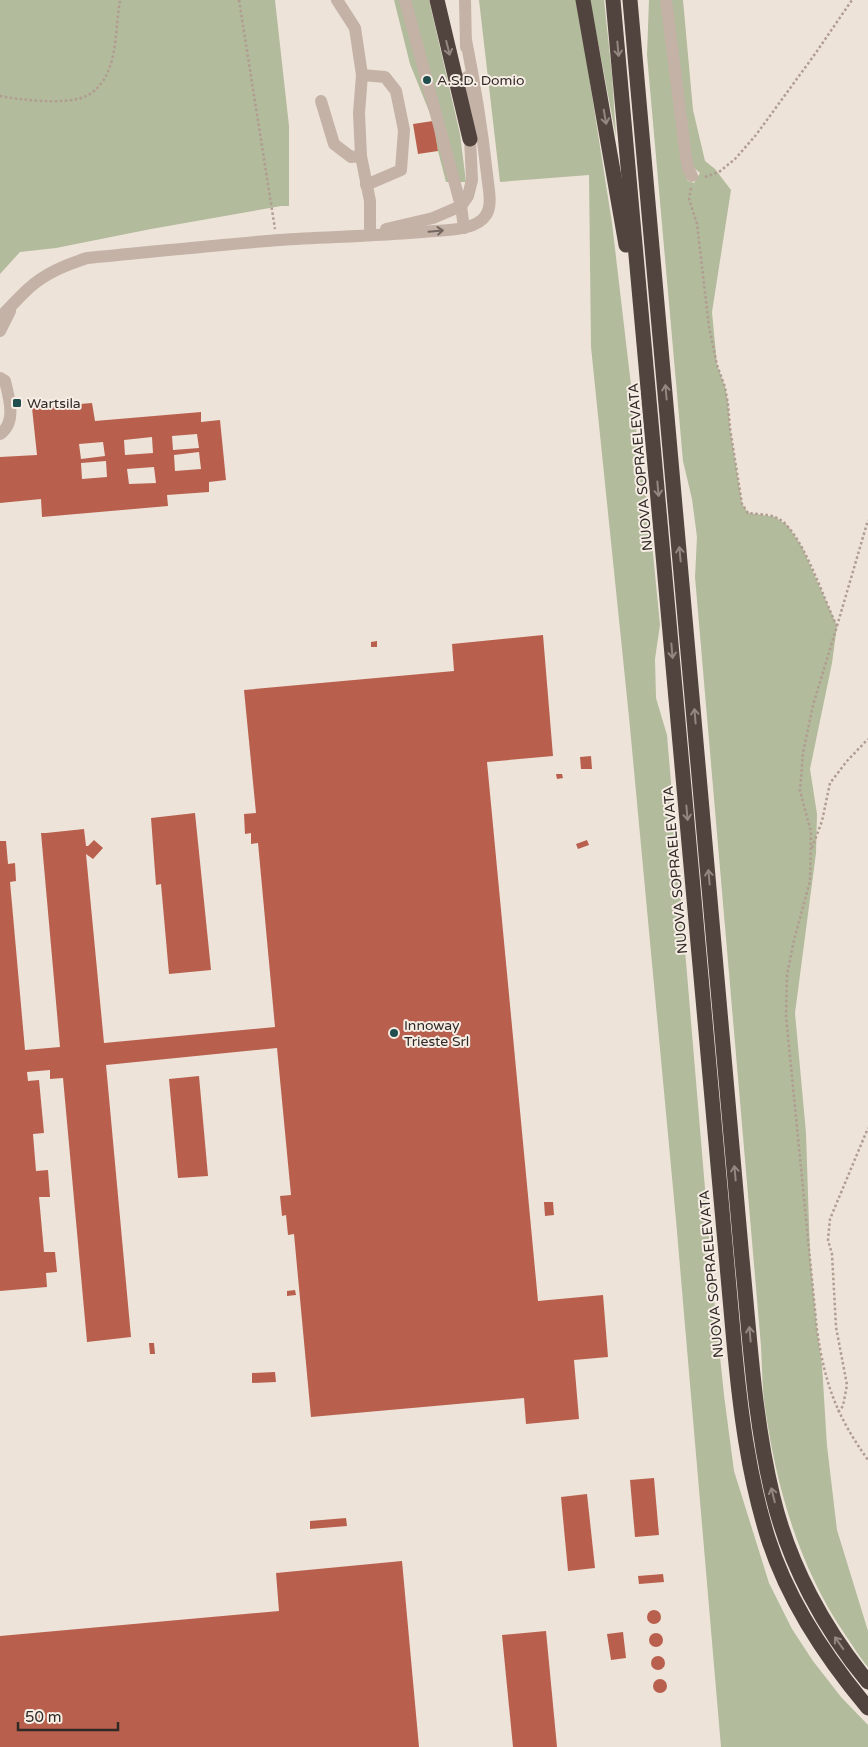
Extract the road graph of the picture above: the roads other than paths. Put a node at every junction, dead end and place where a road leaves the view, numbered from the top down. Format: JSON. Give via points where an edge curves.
{"nodes":[{"id":1,"x":337,"y":0,"type":"edge"},
{"id":2,"x":405,"y":0,"type":"edge"},
{"id":3,"x":437,"y":0,"type":"edge"},
{"id":4,"x":465,"y":0,"type":"edge"},
{"id":5,"x":583,"y":0,"type":"edge"},
{"id":6,"x":613,"y":0,"type":"edge"},
{"id":7,"x":630,"y":0,"type":"edge"},
{"id":8,"x":641,"y":0,"type":"edge"},
{"id":9,"x":666,"y":0,"type":"edge"},
{"id":10,"x":466,"y":40,"type":"junction"},
{"id":11,"x":637,"y":67,"type":"junction"},
{"id":12,"x":362,"y":75,"type":"junction"},
{"id":13,"x":321,"y":101,"type":"dead end"},
{"id":14,"x":470,"y":139,"type":"junction"},
{"id":15,"x":361,"y":156,"type":"junction"},
{"id":16,"x":692,"y":176,"type":"road end"},
{"id":17,"x":366,"y":185,"type":"junction"},
{"id":18,"x":461,"y":206,"type":"junction"},
{"id":19,"x":486,"y":216,"type":"junction"},
{"id":20,"x":464,"y":228,"type":"junction"},
{"id":21,"x":370,"y":234,"type":"junction"},
{"id":22,"x":12,"y":306,"type":"junction"},
{"id":23,"x":0,"y":317,"type":"edge"},
{"id":24,"x":0,"y":331,"type":"edge"},
{"id":25,"x":0,"y":378,"type":"edge"},
{"id":26,"x":0,"y":434,"type":"edge"},
{"id":27,"x":656,"y":468,"type":"junction"},
{"id":28,"x":868,"y":1682,"type":"edge"},
{"id":29,"x":868,"y":1708,"type":"edge"}],
"edges":[{"from":1,"to":12,"type":"street","via":[[355,28]]},
{"from":2,"to":18,"type":"street"},
{"from":3,"to":14,"type":"highway","one_way":true},
{"from":4,"to":10,"type":"street"},
{"from":5,"to":27,"type":"highway","one_way":true,"via":[[626,238]]},
{"from":6,"to":27,"type":"highway","name":"NUOVA SOPRAELEVATA","one_way":true},
{"from":7,"to":11,"type":"highway"},
{"from":8,"to":11,"type":"highway"},
{"from":9,"to":16,"type":"street","via":[[686,157]]},
{"from":10,"to":14,"type":"street"},
{"from":10,"to":19,"type":"street","via":[[483,135],[489,204]]},
{"from":28,"to":11,"type":"highway","one_way":true,"via":[[835,1638],[798,1569],[773,1498],[758,1419]]},
{"from":12,"to":15,"type":"street","via":[[359,113]]},
{"from":12,"to":17,"type":"street","via":[[385,78],[396,92],[404,130],[401,170]]},
{"from":13,"to":15,"type":"street","via":[[334,144],[352,157]]},
{"from":14,"to":18,"type":"street","via":[[472,180],[468,196]]},
{"from":15,"to":17,"type":"street"},
{"from":17,"to":21,"type":"street","via":[[370,201]]},
{"from":18,"to":19,"type":"street"},
{"from":18,"to":20,"type":"street"},
{"from":18,"to":21,"type":"street","via":[[433,218]]},
{"from":19,"to":20,"type":"street","via":[[476,225]]},
{"from":21,"to":20,"type":"street","one_way":true},
{"from":21,"to":22,"type":"street","via":[[87,258],[46,275]]},
{"from":22,"to":23,"type":"street"},
{"from":22,"to":24,"type":"street"},
{"from":25,"to":26,"type":"street","via":[[5,381],[10,402],[10,420]]},
{"from":27,"to":29,"type":"highway","name":"NUOVA SOPRAELEVATA","one_way":true,"via":[[736,1367],[748,1462],[768,1540],[801,1612],[844,1679]]}]}
